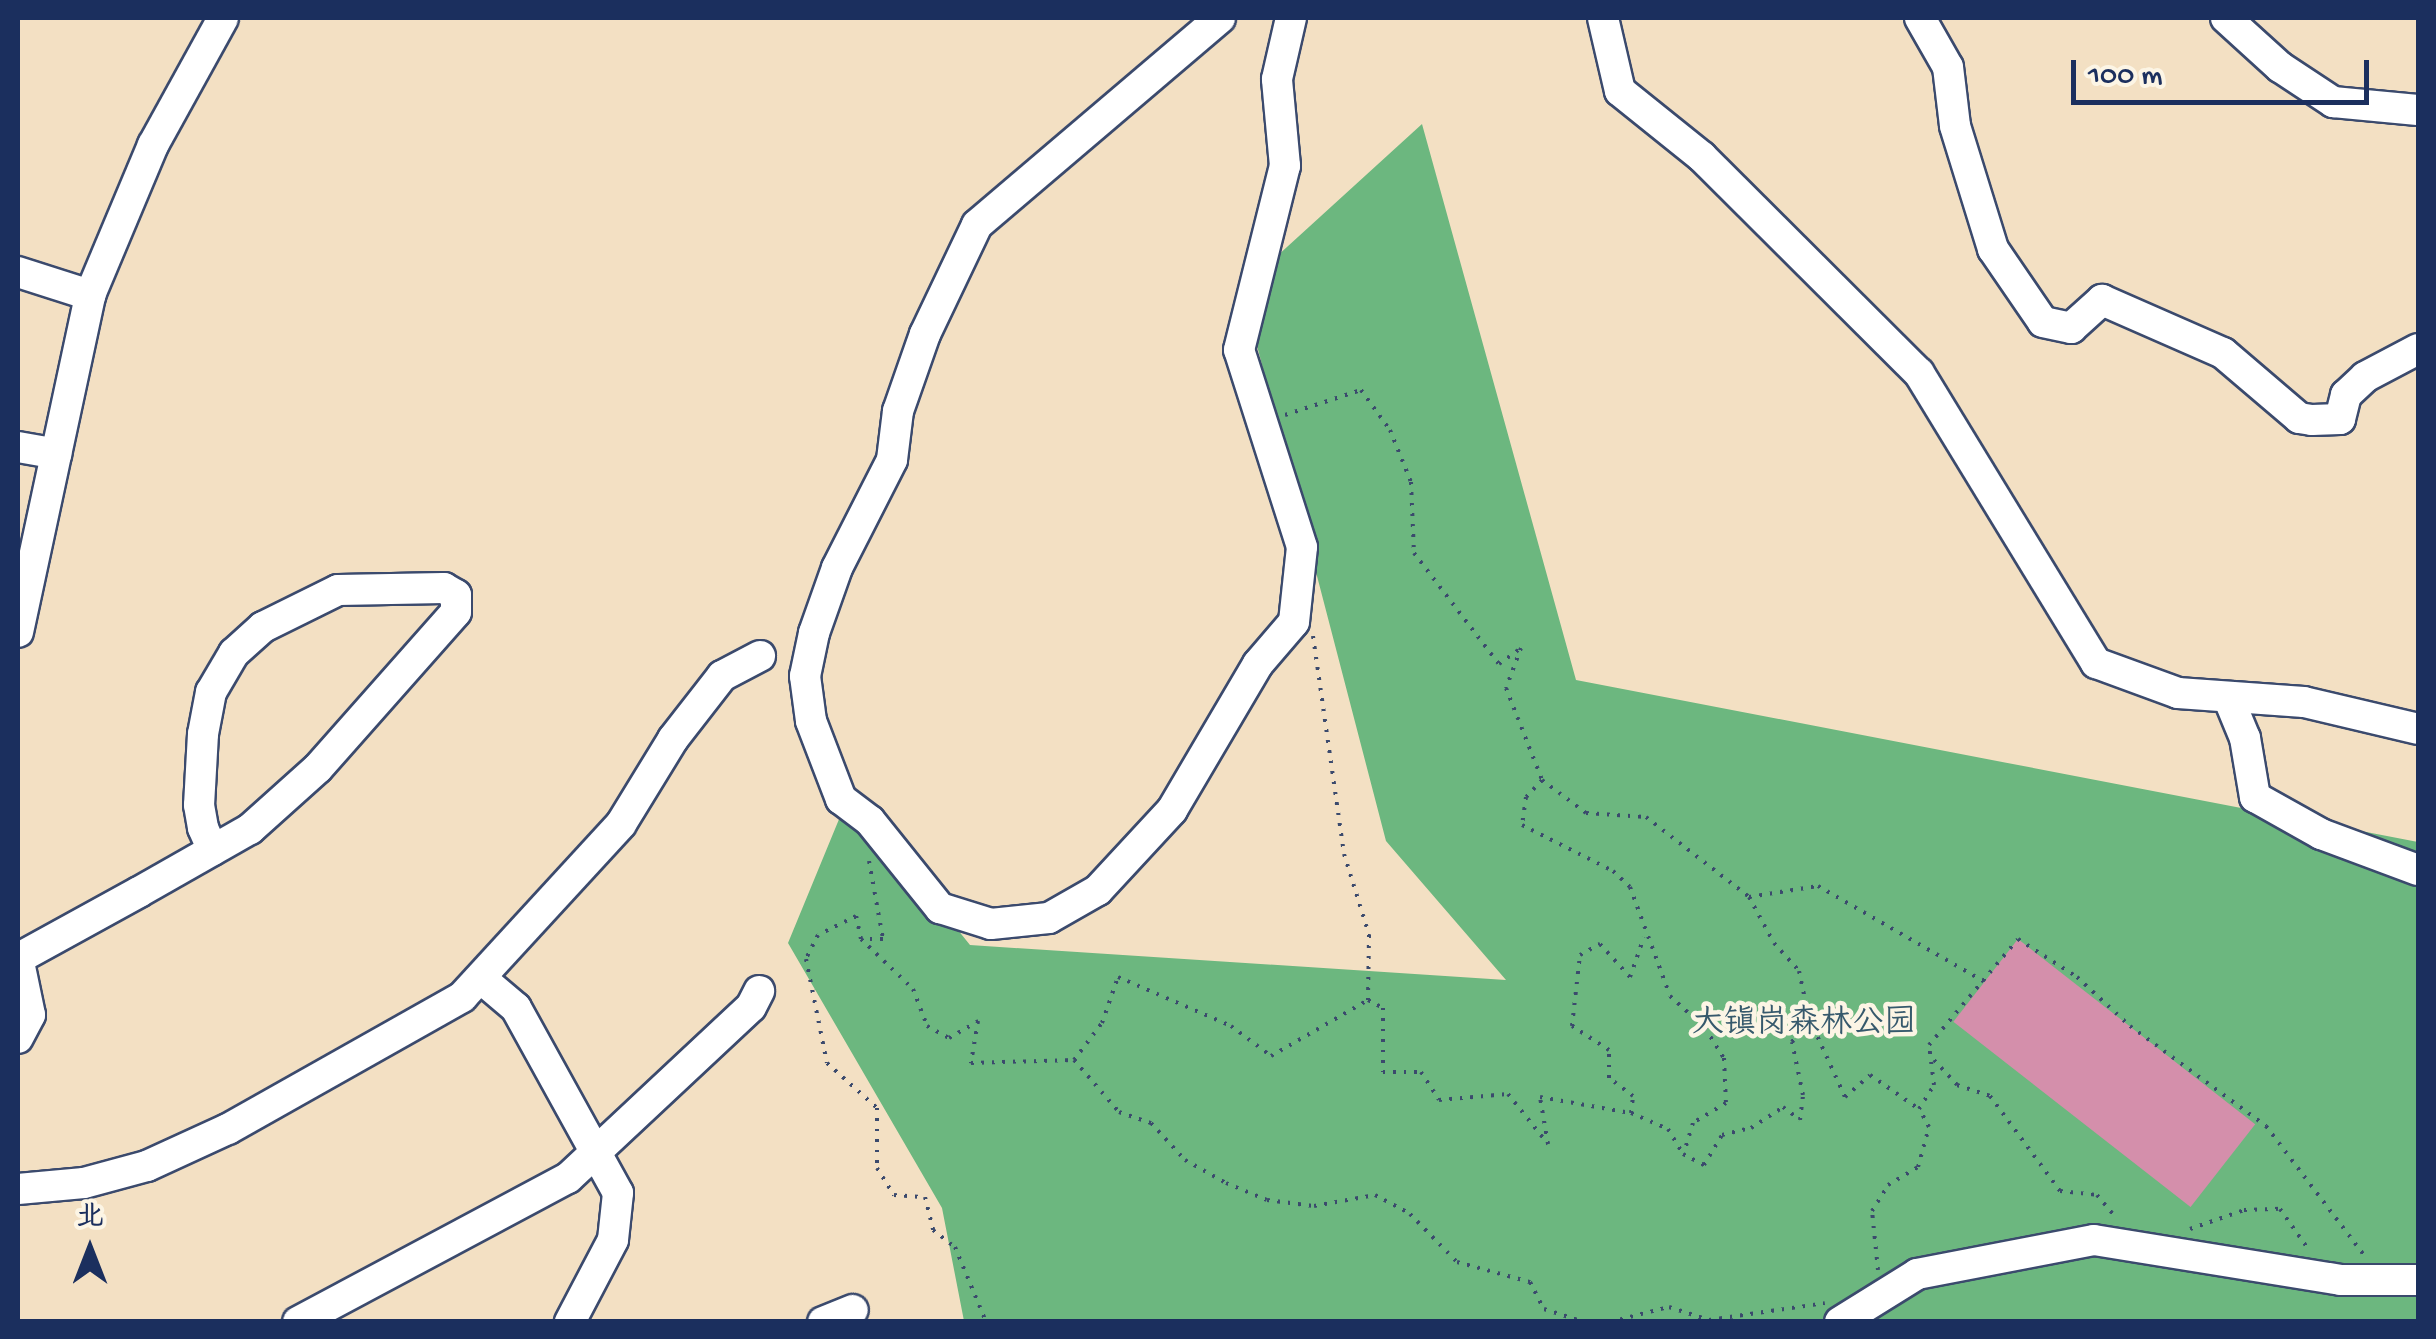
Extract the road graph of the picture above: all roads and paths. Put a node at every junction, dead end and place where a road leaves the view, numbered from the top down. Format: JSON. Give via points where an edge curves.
{"nodes":[{"id":1,"x":223,"y":18,"type":"edge"},
{"id":2,"x":1220,"y":18,"type":"edge"},
{"id":3,"x":1291,"y":18,"type":"edge"},
{"id":4,"x":1603,"y":18,"type":"edge"},
{"id":5,"x":1920,"y":18,"type":"edge"},
{"id":6,"x":2226,"y":18,"type":"edge"},
{"id":7,"x":2418,"y":110,"type":"edge"},
{"id":8,"x":18,"y":272,"type":"edge"},
{"id":9,"x":90,"y":296,"type":"junction"},
{"id":10,"x":2418,"y":350,"type":"edge"},
{"id":11,"x":1294,"y":411,"type":"dead end"},
{"id":12,"x":18,"y":447,"type":"edge"},
{"id":13,"x":56,"y":454,"type":"junction"},
{"id":14,"x":1311,"y":620,"type":"dead end"},
{"id":15,"x":18,"y":632,"type":"edge"},
{"id":16,"x":760,"y":656,"type":"dead end"},
{"id":17,"x":2228,"y":697,"type":"junction"},
{"id":18,"x":2418,"y":730,"type":"edge"},
{"id":19,"x":1542,"y":780,"type":"junction"},
{"id":20,"x":870,"y":821,"type":"junction"},
{"id":21,"x":213,"y":850,"type":"dead end"},
{"id":22,"x":2418,"y":870,"type":"edge"},
{"id":23,"x":1748,"y":897,"type":"junction"},
{"id":24,"x":1646,"y":934,"type":"junction"},
{"id":25,"x":861,"y":938,"type":"junction"},
{"id":26,"x":18,"y":958,"type":"edge"},
{"id":27,"x":482,"y":980,"type":"junction"},
{"id":28,"x":1985,"y":982,"type":"junction"},
{"id":29,"x":760,"y":990,"type":"dead end"},
{"id":30,"x":1368,"y":1000,"type":"junction"},
{"id":31,"x":1809,"y":1018,"type":"junction"},
{"id":32,"x":18,"y":1038,"type":"edge"},
{"id":33,"x":1074,"y":1060,"type":"junction"},
{"id":34,"x":1934,"y":1060,"type":"junction"},
{"id":35,"x":1919,"y":1108,"type":"junction"},
{"id":36,"x":1631,"y":1113,"type":"junction"},
{"id":37,"x":598,"y":1153,"type":"junction"},
{"id":38,"x":1683,"y":1154,"type":"junction"},
{"id":39,"x":18,"y":1189,"type":"edge"},
{"id":40,"x":2133,"y":1221,"type":"dead end"},
{"id":41,"x":2185,"y":1229,"type":"dead end"},
{"id":42,"x":2321,"y":1277,"type":"junction"},
{"id":43,"x":2380,"y":1280,"type":"junction"},
{"id":44,"x":2418,"y":1280,"type":"edge"},
{"id":45,"x":1882,"y":1296,"type":"junction"},
{"id":46,"x":854,"y":1310,"type":"dead end"},
{"id":47,"x":298,"y":1322,"type":"edge"},
{"id":48,"x":570,"y":1322,"type":"edge"},
{"id":49,"x":823,"y":1322,"type":"edge"},
{"id":50,"x":986,"y":1322,"type":"edge"},
{"id":51,"x":1584,"y":1322,"type":"edge"},
{"id":52,"x":1610,"y":1322,"type":"edge"},
{"id":53,"x":1840,"y":1322,"type":"edge"}],
"edges":[{"from":1,"to":9,"type":"street","via":[[152,145]]},
{"from":2,"to":20,"type":"street","via":[[976,225],[925,334],[898,411],[892,460],[836,568],[805,676],[825,768],[841,798]]},
{"from":3,"to":20,"type":"street","via":[[1277,79],[1285,166],[1239,350],[1302,548],[1294,622],[1258,664],[1172,810],[1098,890],[1049,918],[991,924],[940,908]]},
{"from":4,"to":17,"type":"street","via":[[1620,90],[1702,158],[1919,372],[2096,663],[2178,693]]},
{"from":5,"to":10,"type":"street","via":[[1948,67],[1955,126],[1993,249],[2043,322],[2070,328],[2102,300],[2223,353],[2299,418],[2312,420],[2340,419],[2346,395],[2365,378]]},
{"from":6,"to":7,"type":"street","via":[[2280,68],[2333,102]]},
{"from":8,"to":9,"type":"street"},
{"from":9,"to":13,"type":"street"},
{"from":11,"to":19,"type":"path","via":[[1360,390],[1390,430],[1411,482],[1414,553],[1499,664],[1521,648],[1506,688]]},
{"from":12,"to":13,"type":"street"},
{"from":13,"to":15,"type":"street"},
{"from":14,"to":30,"type":"path","via":[[1344,854],[1369,934]]},
{"from":16,"to":27,"type":"street","via":[[722,676],[672,738],[621,824]]},
{"from":17,"to":18,"type":"street","via":[[2304,702]]},
{"from":17,"to":22,"type":"street","via":[[2245,738],[2256,797],[2321,834]]},
{"from":19,"to":23,"type":"path","via":[[1586,813],[1646,817]]},
{"from":19,"to":24,"type":"path","via":[[1526,797],[1522,825],[1614,871],[1630,887]]},
{"from":20,"to":25,"type":"path","via":[[868,854],[883,938]]},
{"from":21,"to":26,"type":"street","via":[[198,805],[202,734],[211,692],[234,653],[263,626],[338,590],[444,588],[456,595],[456,612],[444,626],[318,768],[250,829],[140,892]]},
{"from":23,"to":28,"type":"path","via":[[1818,886]]},
{"from":23,"to":31,"type":"path","via":[[1774,943],[1799,970]]},
{"from":24,"to":36,"type":"path","via":[[1630,977],[1600,944],[1580,955],[1572,1026],[1609,1050],[1610,1078],[1633,1096]]},
{"from":24,"to":38,"type":"path","via":[[1670,996],[1705,1028],[1724,1058],[1726,1103],[1693,1123]]},
{"from":25,"to":33,"type":"path","via":[[913,989],[926,1026],[949,1038],[978,1021],[971,1063]]},
{"from":25,"to":50,"type":"path","via":[[856,916],[818,935],[806,959],[828,1064],[878,1108],[876,1168],[894,1195],[925,1197],[933,1230],[955,1247]]},
{"from":26,"to":32,"type":"street","via":[[30,1015]]},
{"from":27,"to":37,"type":"street","via":[[516,1008]]},
{"from":27,"to":39,"type":"street","via":[[228,1129],[147,1166],[84,1183]]},
{"from":28,"to":34,"type":"path","via":[[1929,1045]]},
{"from":28,"to":43,"type":"path","via":[[2018,939],[2077,977],[2130,1026],[2266,1126],[2308,1190],[2351,1232]]},
{"from":29,"to":37,"type":"street"},
{"from":30,"to":33,"type":"path","via":[[1271,1056],[1231,1026],[1118,977],[1102,1023]]},
{"from":30,"to":36,"type":"path","via":[[1382,1008],[1383,1072],[1421,1072],[1439,1100],[1508,1094],[1548,1144],[1540,1097]]},
{"from":31,"to":35,"type":"path","via":[[1845,1097],[1870,1074]]},
{"from":31,"to":38,"type":"path","via":[[1792,1042],[1804,1096],[1800,1120],[1783,1107],[1751,1128],[1722,1135],[1704,1165]]},
{"from":33,"to":51,"type":"path","via":[[1119,1112],[1151,1123],[1185,1160],[1226,1183],[1267,1200],[1314,1206],[1375,1195],[1410,1214],[1457,1262],[1530,1282],[1544,1309]]},
{"from":34,"to":35,"type":"path","via":[[1934,1085]]},
{"from":34,"to":40,"type":"path","via":[[1957,1085],[1990,1096],[2060,1190],[2098,1194],[2116,1218]]},
{"from":35,"to":45,"type":"path","via":[[1930,1127],[1918,1166],[1888,1185],[1872,1211]]},
{"from":36,"to":38,"type":"path","via":[[1668,1129]]},
{"from":37,"to":47,"type":"street","via":[[568,1178]]},
{"from":37,"to":48,"type":"street","via":[[618,1193],[619,1218]]},
{"from":41,"to":42,"type":"path","via":[[2214,1225],[2244,1210],[2280,1209],[2299,1229]]},
{"from":42,"to":43,"type":"street"},
{"from":42,"to":45,"type":"street","via":[[2094,1240],[1918,1274]]},
{"from":43,"to":44,"type":"street"},
{"from":45,"to":52,"type":"path","via":[[1708,1320],[1668,1307]]},
{"from":45,"to":53,"type":"street"},
{"from":46,"to":49,"type":"street"}]}
